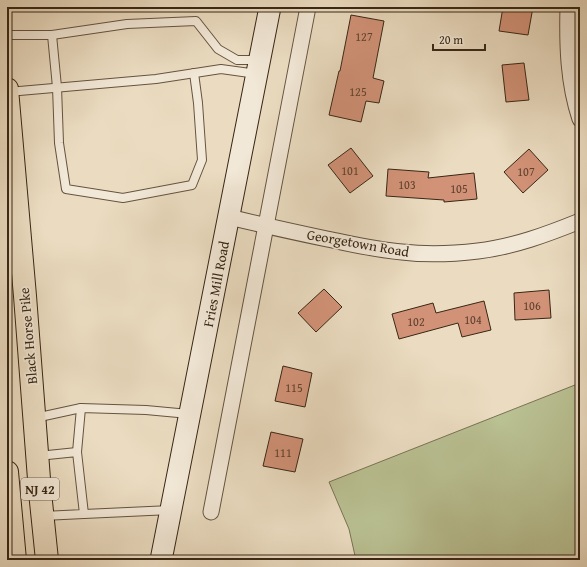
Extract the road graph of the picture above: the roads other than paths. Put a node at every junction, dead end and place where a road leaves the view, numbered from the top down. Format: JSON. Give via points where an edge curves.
{"nodes":[{"id":1,"x":270,"y":7,"type":"edge"},
{"id":2,"x":308,"y":7,"type":"edge"},
{"id":3,"x":568,"y":7,"type":"edge"},
{"id":4,"x":7,"y":35,"type":"edge"},
{"id":5,"x":52,"y":35,"type":"junction"},
{"id":6,"x":258,"y":67,"type":"junction"},
{"id":7,"x":194,"y":73,"type":"junction"},
{"id":8,"x":57,"y":87,"type":"junction"},
{"id":9,"x":7,"y":89,"type":"edge"},
{"id":10,"x":7,"y":92,"type":"edge"},
{"id":11,"x":580,"y":119,"type":"edge"},
{"id":12,"x":229,"y":216,"type":"junction"},
{"id":13,"x":580,"y":221,"type":"edge"},
{"id":14,"x":266,"y":227,"type":"junction"},
{"id":15,"x":7,"y":254,"type":"edge"},
{"id":16,"x":25,"y":296,"type":"junction"},
{"id":17,"x":81,"y":408,"type":"junction"},
{"id":18,"x":190,"y":414,"type":"junction"},
{"id":19,"x":35,"y":418,"type":"junction"},
{"id":20,"x":77,"y":452,"type":"junction"},
{"id":21,"x":38,"y":456,"type":"junction"},
{"id":22,"x":7,"y":472,"type":"edge"},
{"id":23,"x":8,"y":497,"type":"edge"},
{"id":24,"x":172,"y":510,"type":"junction"},
{"id":25,"x":211,"y":512,"type":"dead end"},
{"id":26,"x":84,"y":514,"type":"junction"},
{"id":27,"x":43,"y":516,"type":"junction"},
{"id":28,"x":15,"y":560,"type":"edge"},
{"id":29,"x":47,"y":560,"type":"edge"},
{"id":30,"x":161,"y":560,"type":"edge"}],
"edges":[{"from":1,"to":6,"type":"main road","name":"Fries Mill Road"},
{"from":2,"to":14,"type":"street"},
{"from":3,"to":11,"type":"street","via":[[568,64]]},
{"from":4,"to":5,"type":"lane"},
{"from":5,"to":6,"type":"lane","via":[[126,24],[196,21],[218,49]]},
{"from":5,"to":8,"type":"lane"},
{"from":6,"to":7,"type":"lane"},
{"from":6,"to":12,"type":"main road","name":"Fries Mill Road"},
{"from":7,"to":8,"type":"lane","via":[[156,79]]},
{"from":7,"to":8,"type":"lane","via":[[202,160],[192,185],[123,198],[66,189],[59,143]]},
{"from":8,"to":10,"type":"lane"},
{"from":9,"to":10,"type":"highway","name":"Black Horse Pike","number":"NJ 42"},
{"from":10,"to":16,"type":"highway","name":"Black Horse Pike","number":"NJ 42"},
{"from":12,"to":14,"type":"street","name":"Georgetown Road"},
{"from":12,"to":18,"type":"main road","name":"Fries Mill Road"},
{"from":13,"to":14,"type":"street","name":"Georgetown Road","via":[[513,244],[479,251],[443,253],[384,250]]},
{"from":14,"to":25,"type":"street"},
{"from":15,"to":16,"type":"highway","via":[[13,279]]},
{"from":16,"to":19,"type":"highway","name":"Black Horse Pike","number":"NJ 42"},
{"from":17,"to":18,"type":"lane"},
{"from":17,"to":19,"type":"lane"},
{"from":17,"to":20,"type":"lane"},
{"from":18,"to":24,"type":"main road","name":"Fries Mill Road"},
{"from":19,"to":21,"type":"highway","name":"Black Horse Pike","number":"NJ 42"},
{"from":20,"to":21,"type":"lane"},
{"from":20,"to":26,"type":"lane"},
{"from":21,"to":27,"type":"highway","name":"Black Horse Pike","number":"NJ 42"},
{"from":22,"to":23,"type":"highway","number":"NJ 42"},
{"from":23,"to":28,"type":"highway","number":"NJ 42"},
{"from":24,"to":26,"type":"lane"},
{"from":24,"to":30,"type":"main road","name":"Fries Mill Road"},
{"from":26,"to":27,"type":"lane"},
{"from":27,"to":29,"type":"highway","name":"Black Horse Pike","number":"NJ 42"}]}
